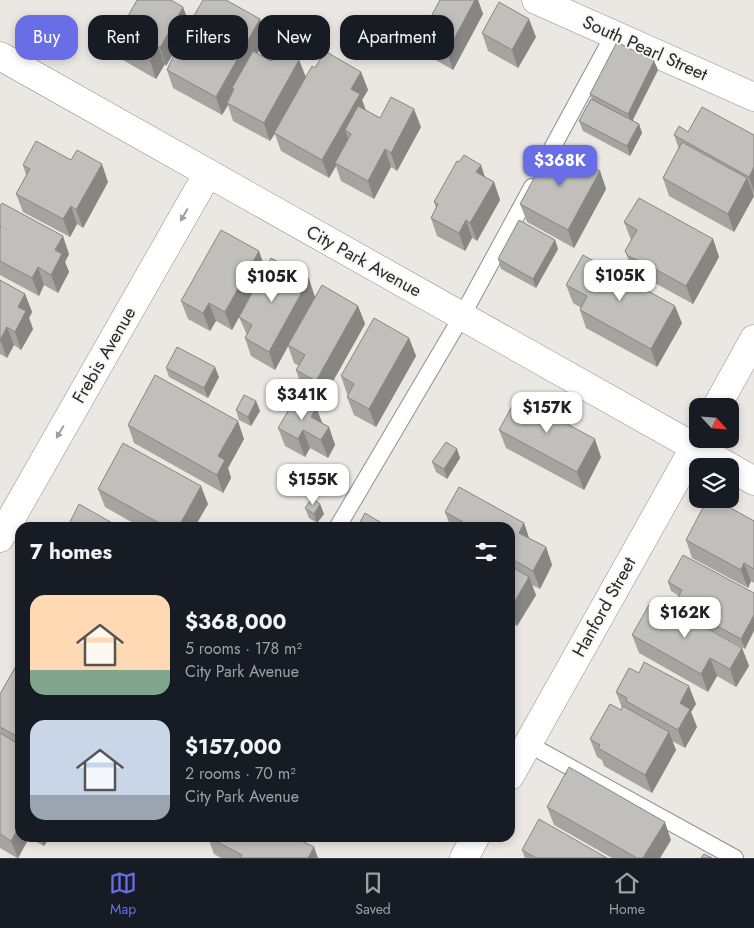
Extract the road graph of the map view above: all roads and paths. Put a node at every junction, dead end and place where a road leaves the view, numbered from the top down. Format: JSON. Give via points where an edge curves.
{"nodes":[{"id":1,"x":536,"y":0,"type":"edge"},
{"id":2,"x":614,"y":34,"type":"junction"},
{"id":3,"x":0,"y":56,"type":"edge"},
{"id":4,"x":754,"y":97,"type":"edge"},
{"id":5,"x":208,"y":173,"type":"junction"},
{"id":6,"x":462,"y":316,"type":"junction"},
{"id":7,"x":754,"y":339,"type":"edge"},
{"id":8,"x":721,"y":398,"type":"edge"},
{"id":9,"x":689,"y":439,"type":"edge"},
{"id":10,"x":693,"y":448,"type":"edge"},
{"id":11,"x":703,"y":448,"type":"edge"},
{"id":12,"x":717,"y":458,"type":"edge"},
{"id":13,"x":739,"y":473,"type":"edge"},
{"id":14,"x":754,"y":481,"type":"edge"},
{"id":15,"x":341,"y":522,"type":"edge"},
{"id":16,"x":0,"y":538,"type":"edge"},
{"id":17,"x":528,"y":744,"type":"junction"},
{"id":18,"x":515,"y":767,"type":"edge"},
{"id":19,"x":473,"y":842,"type":"edge"},
{"id":20,"x":464,"y":858,"type":"edge"},
{"id":21,"x":735,"y":858,"type":"edge"}],
"edges":[{"from":1,"to":2,"type":"street","name":"South Pearl Street"},
{"from":2,"to":4,"type":"street","name":"South Pearl Street"},
{"from":2,"to":6,"type":"lane"},
{"from":3,"to":5,"type":"street","name":"City Park Avenue"},
{"from":5,"to":6,"type":"street","name":"City Park Avenue"},
{"from":5,"to":16,"type":"street","name":"Frebis Avenue","one_way":true},
{"from":6,"to":9,"type":"street","name":"City Park Avenue"},
{"from":6,"to":15,"type":"lane"},
{"from":7,"to":8,"type":"street"},
{"from":10,"to":17,"type":"street","name":"Hanford Street"},
{"from":11,"to":12,"type":"street","name":"City Park Avenue"},
{"from":13,"to":14,"type":"street","name":"City Park Avenue"},
{"from":17,"to":18,"type":"street","name":"Hanford Street"},
{"from":17,"to":21,"type":"lane"},
{"from":19,"to":20,"type":"street"}]}
